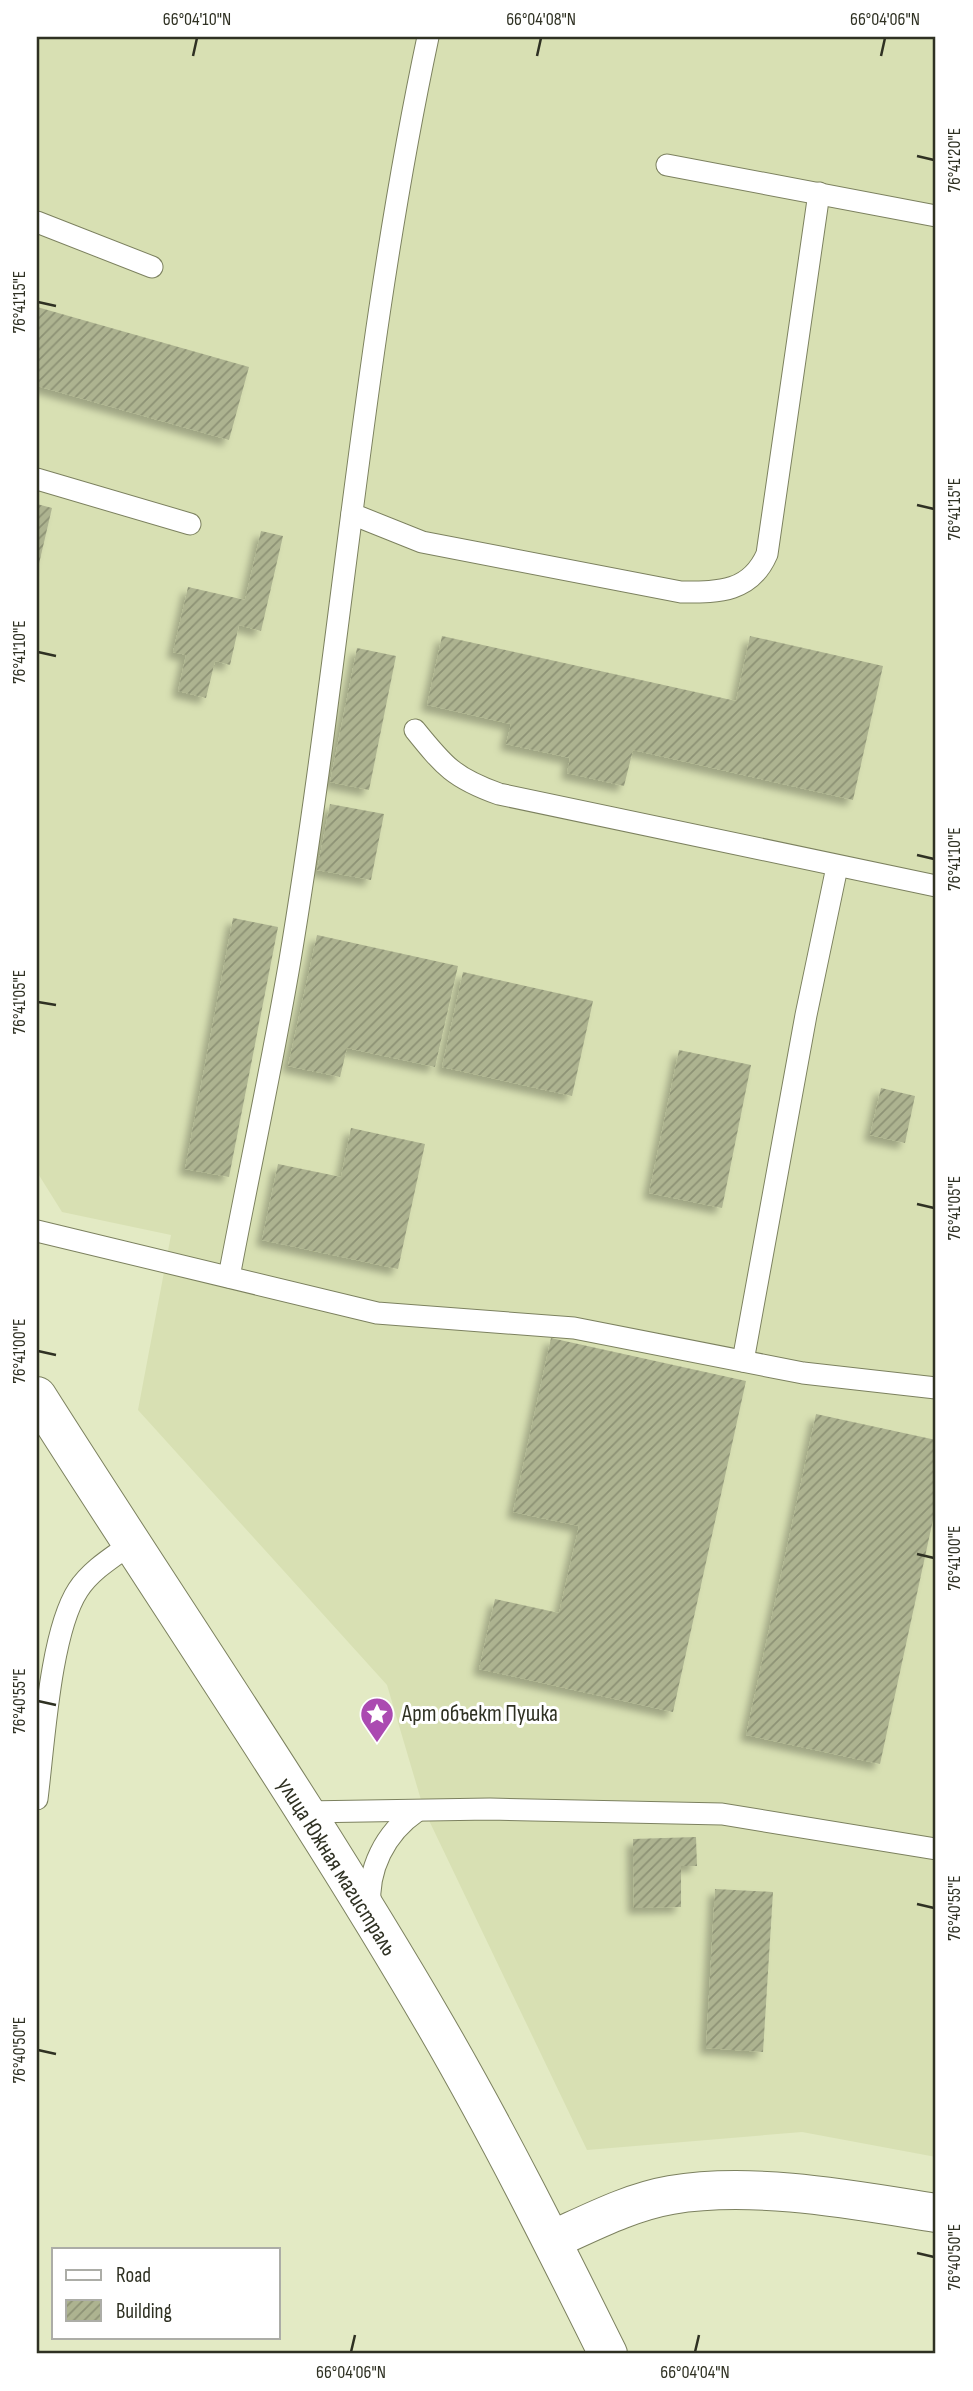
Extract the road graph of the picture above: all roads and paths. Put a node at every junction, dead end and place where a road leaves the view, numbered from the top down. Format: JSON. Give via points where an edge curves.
{"nodes":[{"id":1,"x":428,"y":37,"type":"edge"},
{"id":2,"x":667,"y":166,"type":"dead end"},
{"id":3,"x":819,"y":194,"type":"junction"},
{"id":4,"x":936,"y":216,"type":"edge"},
{"id":5,"x":37,"y":222,"type":"edge"},
{"id":6,"x":152,"y":267,"type":"dead end"},
{"id":7,"x":37,"y":479,"type":"edge"},
{"id":8,"x":352,"y":514,"type":"junction"},
{"id":9,"x":190,"y":524,"type":"dead end"},
{"id":10,"x":415,"y":730,"type":"dead end"},
{"id":11,"x":837,"y":867,"type":"junction"},
{"id":12,"x":936,"y":886,"type":"edge"},
{"id":13,"x":37,"y":1231,"type":"edge"},
{"id":14,"x":229,"y":1277,"type":"junction"},
{"id":15,"x":743,"y":1361,"type":"junction"},
{"id":16,"x":936,"y":1388,"type":"edge"},
{"id":17,"x":37,"y":1396,"type":"edge"},
{"id":18,"x":131,"y":1544,"type":"junction"},
{"id":19,"x":37,"y":1799,"type":"edge"},
{"id":20,"x":417,"y":1811,"type":"junction"},
{"id":21,"x":304,"y":1812,"type":"junction"},
{"id":22,"x":936,"y":1849,"type":"edge"},
{"id":23,"x":376,"y":1928,"type":"junction"},
{"id":24,"x":936,"y":2213,"type":"edge"},
{"id":25,"x":552,"y":2240,"type":"junction"},
{"id":26,"x":608,"y":2354,"type":"edge"}],
"edges":[{"from":1,"to":8,"type":"lane","via":[[407,136]]},
{"from":2,"to":3,"type":"lane"},
{"from":3,"to":4,"type":"lane"},
{"from":3,"to":8,"type":"lane","via":[[767,554],[759,572],[740,585],[717,592],[681,592],[422,542]]},
{"from":5,"to":6,"type":"lane"},
{"from":7,"to":9,"type":"lane"},
{"from":8,"to":14,"type":"lane","via":[[290,960]]},
{"from":10,"to":11,"type":"lane","via":[[444,767],[470,784],[499,794]]},
{"from":11,"to":12,"type":"lane"},
{"from":11,"to":15,"type":"lane"},
{"from":13,"to":14,"type":"lane"},
{"from":14,"to":15,"type":"lane","via":[[377,1313],[574,1328]]},
{"from":15,"to":16,"type":"lane","via":[[803,1373]]},
{"from":17,"to":18,"type":"main road","name":"улица Южная магистраль"},
{"from":18,"to":19,"type":"lane","via":[[99,1567],[64,1616]]},
{"from":18,"to":21,"type":"main road","name":"улица Южная магистраль"},
{"from":20,"to":21,"type":"lane"},
{"from":20,"to":22,"type":"lane","via":[[722,1814]]},
{"from":20,"to":23,"type":"lane","via":[[396,1829],[378,1857],[369,1896]]},
{"from":21,"to":23,"type":"main road","name":"улица Южная магистраль"},
{"from":23,"to":25,"type":"main road","name":"улица Южная магистраль","via":[[443,2038]]},
{"from":24,"to":25,"type":"main road","via":[[780,2193],[716,2191],[670,2195],[627,2207]]},
{"from":25,"to":26,"type":"main road","name":"улица Южная магистраль"}]}
